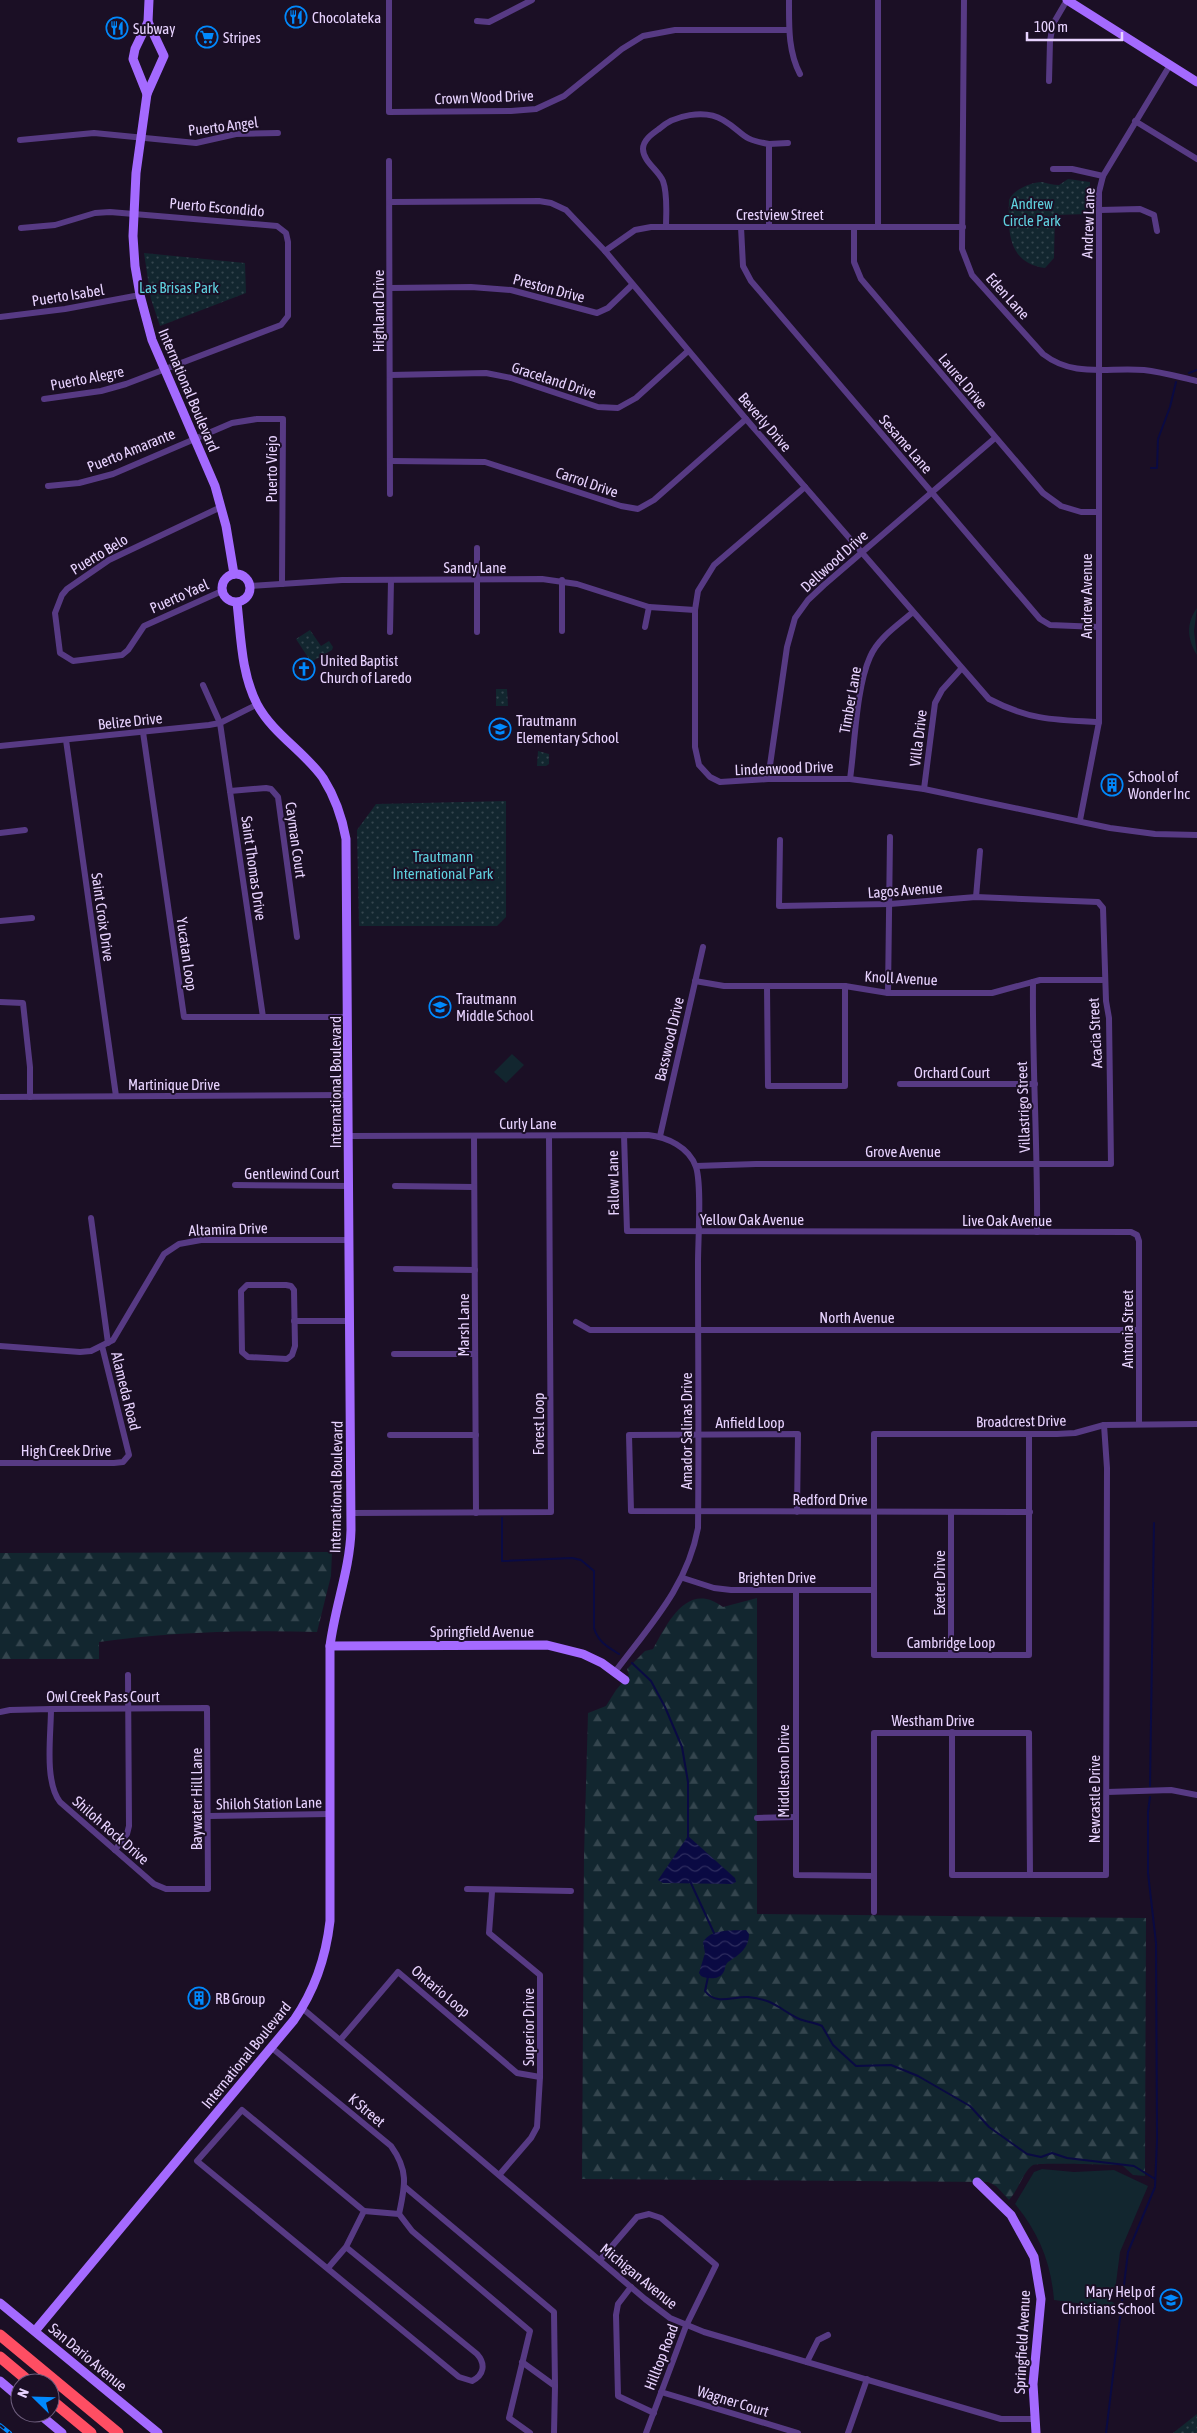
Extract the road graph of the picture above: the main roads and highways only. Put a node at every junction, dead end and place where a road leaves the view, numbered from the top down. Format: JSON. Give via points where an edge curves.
{"nodes":[{"id":1,"x":149,"y":0,"type":"edge"},
{"id":2,"x":1067,"y":0,"type":"edge"},
{"id":3,"x":148,"y":22,"type":"junction"},
{"id":4,"x":1197,"y":82,"type":"edge"},
{"id":5,"x":147,"y":94,"type":"junction"},
{"id":6,"x":234,"y":574,"type":"junction"},
{"id":7,"x":237,"y":603,"type":"junction"},
{"id":8,"x":330,"y":1646,"type":"junction"},
{"id":9,"x":625,"y":1680,"type":"dead end"},
{"id":10,"x":977,"y":2182,"type":"dead end"},
{"id":11,"x":0,"y":2303,"type":"edge"},
{"id":12,"x":35,"y":2331,"type":"junction"},
{"id":13,"x":0,"y":2335,"type":"edge"},
{"id":14,"x":0,"y":2357,"type":"edge"},
{"id":15,"x":19,"y":2373,"type":"edge"},
{"id":16,"x":0,"y":2382,"type":"edge"},
{"id":17,"x":10,"y":2390,"type":"edge"},
{"id":18,"x":60,"y":2407,"type":"edge"},
{"id":19,"x":50,"y":2423,"type":"edge"},
{"id":20,"x":62,"y":2433,"type":"edge"},
{"id":21,"x":91,"y":2433,"type":"edge"},
{"id":22,"x":118,"y":2433,"type":"edge"},
{"id":23,"x":158,"y":2433,"type":"edge"},
{"id":24,"x":1036,"y":2433,"type":"edge"}],
"edges":[{"from":1,"to":3,"type":"main road","name":"International Boulevard"},
{"from":2,"to":4,"type":"main road"},
{"from":3,"to":5,"type":"main road","name":"International Boulevard","via":[[135,49],[134,59]]},
{"from":3,"to":5,"type":"main road","name":"International Boulevard","via":[[164,56]]},
{"from":5,"to":6,"type":"main road","name":"International Boulevard","via":[[133,212],[140,295],[163,369],[214,486]]},
{"from":6,"to":7,"type":"main road","via":[[224,580],[222,591],[227,600]]},
{"from":6,"to":7,"type":"main road","via":[[244,577],[250,586],[246,598]]},
{"from":7,"to":8,"type":"main road","name":"International Boulevard","via":[[244,660],[258,704],[274,728],[322,777],[333,796],[346,839],[351,1514],[349,1556],[333,1618]]},
{"from":8,"to":9,"type":"main road","name":"Springfield Avenue","via":[[547,1645],[583,1654]]},
{"from":8,"to":12,"type":"main road","name":"International Boulevard","via":[[331,1902],[321,1965],[302,2008],[272,2048]]},
{"from":10,"to":24,"type":"main road","name":"Springfield Avenue","via":[[1011,2215],[1034,2257],[1041,2298],[1033,2384]]},
{"from":11,"to":12,"type":"main road","name":"San Dario Avenue"},
{"from":12,"to":23,"type":"main road","name":"San Dario Avenue"},
{"from":13,"to":22,"type":"highway"},
{"from":14,"to":15,"type":"highway"},
{"from":16,"to":17,"type":"main road"},
{"from":18,"to":21,"type":"highway"},
{"from":19,"to":20,"type":"main road"}]}
